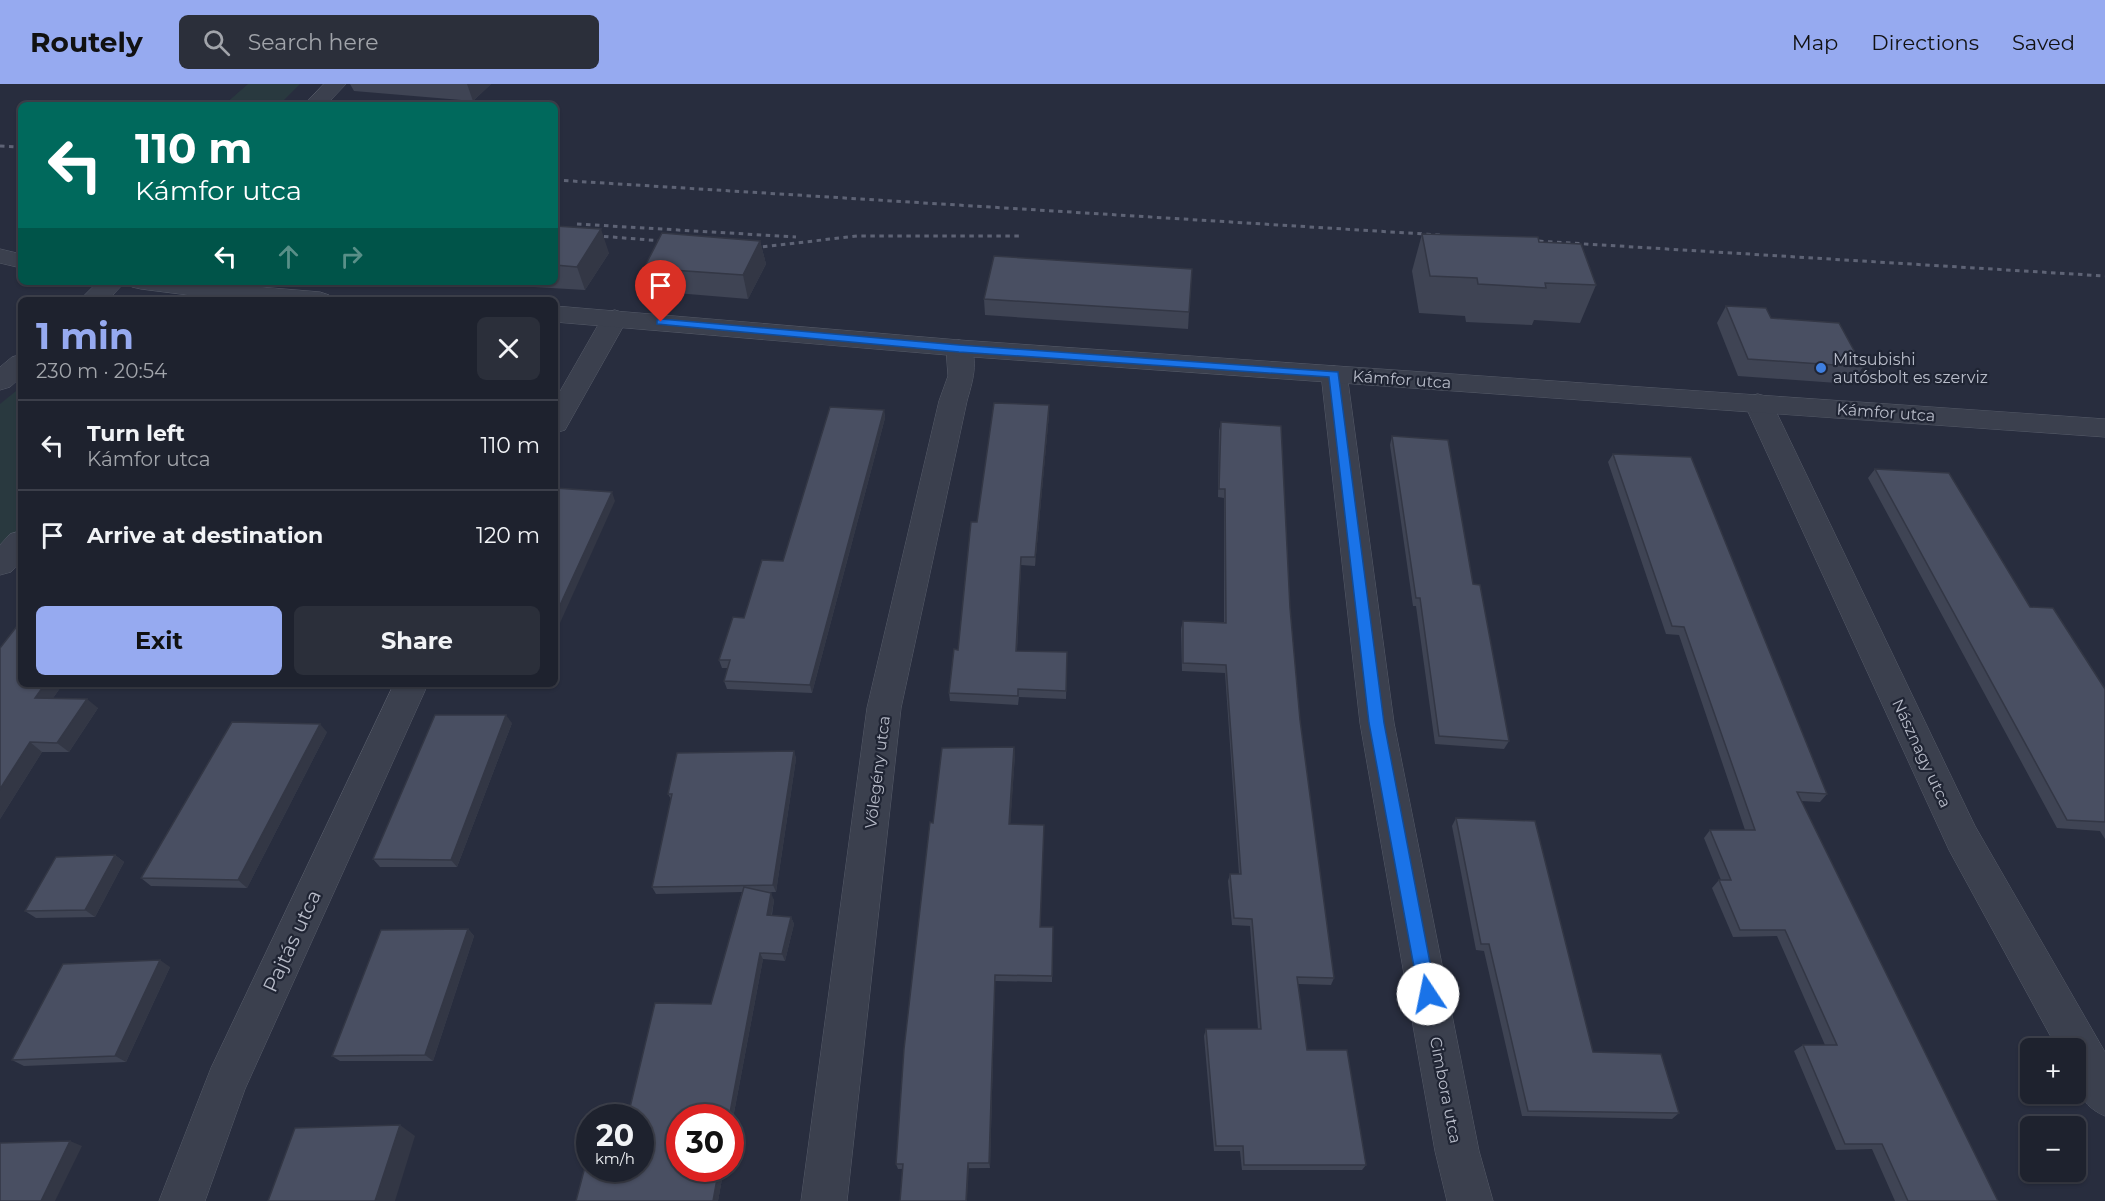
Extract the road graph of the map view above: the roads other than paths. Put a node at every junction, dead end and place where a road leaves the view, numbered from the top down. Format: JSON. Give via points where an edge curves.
{"nodes":[{"id":1,"x":336,"y":84,"type":"edge"},
{"id":2,"x":317,"y":102,"type":"edge"},
{"id":3,"x":0,"y":256,"type":"edge"},
{"id":4,"x":18,"y":260,"type":"edge"},
{"id":5,"x":110,"y":285,"type":"edge"},
{"id":6,"x":162,"y":285,"type":"edge"},
{"id":7,"x":96,"y":297,"type":"edge"},
{"id":8,"x":246,"y":297,"type":"edge"},
{"id":9,"x":558,"y":314,"type":"edge"},
{"id":10,"x":615,"y":318,"type":"junction"},
{"id":11,"x":959,"y":348,"type":"junction"},
{"id":12,"x":18,"y":366,"type":"edge"},
{"id":13,"x":1334,"y":374,"type":"junction"},
{"id":14,"x":0,"y":381,"type":"edge"},
{"id":15,"x":1758,"y":403,"type":"junction"},
{"id":16,"x":558,"y":419,"type":"edge"},
{"id":17,"x":2105,"y":428,"type":"edge"},
{"id":18,"x":18,"y":545,"type":"edge"},
{"id":19,"x":0,"y":564,"type":"edge"},
{"id":20,"x":410,"y":687,"type":"edge"},
{"id":21,"x":2105,"y":1094,"type":"edge"},
{"id":22,"x":182,"y":1201,"type":"edge"},
{"id":23,"x":824,"y":1201,"type":"edge"},
{"id":24,"x":1470,"y":1201,"type":"edge"}],
"edges":[{"from":1,"to":2,"type":"street"},
{"from":3,"to":4,"type":"street"},
{"from":5,"to":7,"type":"street"},
{"from":6,"to":8,"type":"street"},
{"from":9,"to":10,"type":"street","name":"Kámfor utca"},
{"from":10,"to":11,"type":"street","name":"Kámfor utca"},
{"from":10,"to":16,"type":"street"},
{"from":11,"to":13,"type":"street","name":"Kámfor utca"},
{"from":11,"to":23,"type":"street","name":"Vőlegény utca","via":[[962,376],[953,401],[884,708]]},
{"from":12,"to":14,"type":"street"},
{"from":13,"to":15,"type":"street","name":"Kámfor utca"},
{"from":13,"to":24,"type":"street","name":"Cimbora utca","via":[[1377,723],[1457,1151]]},
{"from":15,"to":17,"type":"street","name":"Kámfor utca"},
{"from":15,"to":21,"type":"street","name":"Násznagy utca","via":[[1962,838]]},
{"from":18,"to":19,"type":"street"},
{"from":20,"to":22,"type":"street","name":"Pajtás utca","via":[[226,1083]]}]}
